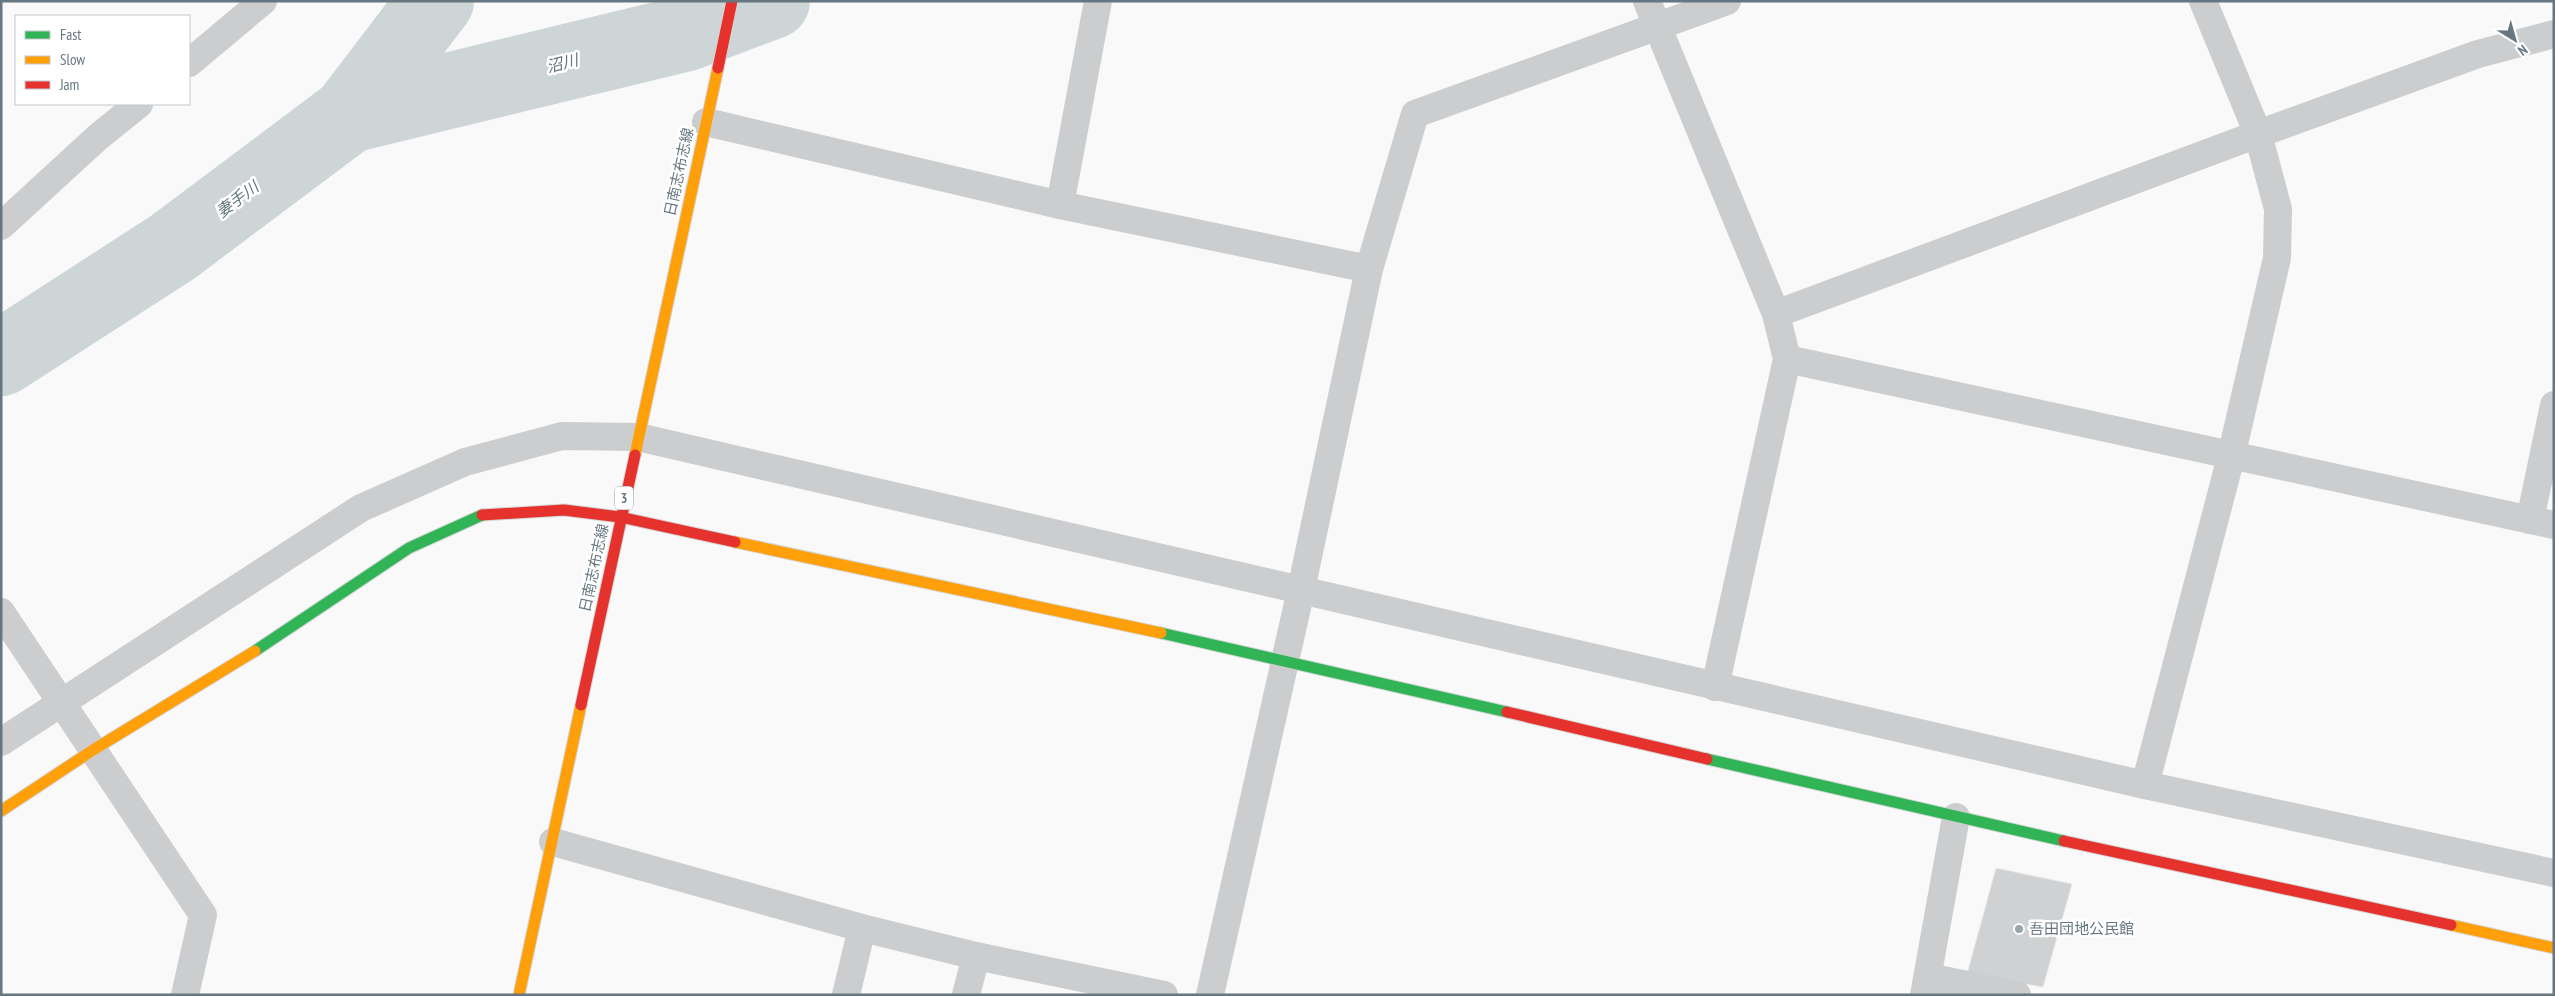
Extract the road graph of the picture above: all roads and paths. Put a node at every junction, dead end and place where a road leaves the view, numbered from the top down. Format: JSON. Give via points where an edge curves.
{"nodes":[{"id":1,"x":263,"y":1,"type":"edge"},
{"id":2,"x":732,"y":1,"type":"edge"},
{"id":3,"x":1098,"y":1,"type":"edge"},
{"id":4,"x":1647,"y":1,"type":"edge"},
{"id":5,"x":1727,"y":1,"type":"edge"},
{"id":6,"x":2203,"y":1,"type":"edge"},
{"id":7,"x":1657,"y":26,"type":"junction"},
{"id":8,"x":2554,"y":34,"type":"edge"},
{"id":9,"x":190,"y":62,"type":"edge"},
{"id":10,"x":138,"y":105,"type":"edge"},
{"id":11,"x":706,"y":122,"type":"junction"},
{"id":12,"x":2258,"y":134,"type":"junction"},
{"id":13,"x":1060,"y":205,"type":"junction"},
{"id":14,"x":1,"y":226,"type":"edge"},
{"id":15,"x":1368,"y":269,"type":"junction"},
{"id":16,"x":1776,"y":314,"type":"junction"},
{"id":17,"x":1787,"y":358,"type":"junction"},
{"id":18,"x":2554,"y":405,"type":"edge"},
{"id":19,"x":638,"y":436,"type":"junction"},
{"id":20,"x":2230,"y":457,"type":"junction"},
{"id":21,"x":620,"y":517,"type":"junction"},
{"id":22,"x":2542,"y":523,"type":"edge"},
{"id":23,"x":1301,"y":590,"type":"junction"},
{"id":24,"x":1,"y":612,"type":"edge"},
{"id":25,"x":1285,"y":660,"type":"junction"},
{"id":26,"x":1714,"y":687,"type":"junction"},
{"id":27,"x":62,"y":701,"type":"junction"},
{"id":28,"x":1,"y":742,"type":"edge"},
{"id":29,"x":93,"y":750,"type":"junction"},
{"id":30,"x":2145,"y":785,"type":"junction"},
{"id":31,"x":1,"y":811,"type":"edge"},
{"id":32,"x":1956,"y":817,"type":"junction"},
{"id":33,"x":553,"y":842,"type":"junction"},
{"id":34,"x":2554,"y":873,"type":"edge"},
{"id":35,"x":862,"y":928,"type":"junction"},
{"id":36,"x":2554,"y":948,"type":"edge"},
{"id":37,"x":976,"y":956,"type":"junction"},
{"id":38,"x":1926,"y":986,"type":"edge"},
{"id":39,"x":185,"y":995,"type":"edge"},
{"id":40,"x":519,"y":995,"type":"edge"},
{"id":41,"x":846,"y":995,"type":"edge"},
{"id":42,"x":966,"y":995,"type":"edge"},
{"id":43,"x":1164,"y":995,"type":"edge"},
{"id":44,"x":1210,"y":995,"type":"edge"},
{"id":45,"x":2017,"y":995,"type":"edge"}],
"edges":[{"from":1,"to":9,"type":"street"},
{"from":2,"to":11,"type":"street","name":"日南志布志線","number":"3"},
{"from":3,"to":13,"type":"street"},
{"from":4,"to":7,"type":"street"},
{"from":5,"to":7,"type":"street"},
{"from":6,"to":12,"type":"street"},
{"from":7,"to":15,"type":"street","via":[[1415,114]]},
{"from":7,"to":16,"type":"street"},
{"from":8,"to":12,"type":"street","via":[[2478,54]]},
{"from":10,"to":14,"type":"street"},
{"from":11,"to":13,"type":"street"},
{"from":11,"to":19,"type":"street","name":"日南志布志線","number":"3"},
{"from":12,"to":16,"type":"street"},
{"from":12,"to":20,"type":"street","via":[[2278,209],[2277,258]]},
{"from":13,"to":15,"type":"street"},
{"from":15,"to":23,"type":"street"},
{"from":16,"to":17,"type":"street"},
{"from":17,"to":20,"type":"street"},
{"from":17,"to":26,"type":"street"},
{"from":18,"to":22,"type":"street"},
{"from":19,"to":21,"type":"street","name":"日南志布志線","number":"3"},
{"from":19,"to":23,"type":"street"},
{"from":19,"to":27,"type":"street","via":[[562,436],[465,462],[361,508]]},
{"from":20,"to":22,"type":"street"},
{"from":20,"to":30,"type":"street"},
{"from":21,"to":25,"type":"street"},
{"from":21,"to":29,"type":"street","via":[[564,510],[482,515],[409,548],[284,633]]},
{"from":21,"to":33,"type":"street","name":"日南志布志線","number":"3"},
{"from":23,"to":25,"type":"street"},
{"from":23,"to":26,"type":"street"},
{"from":24,"to":27,"type":"street"},
{"from":25,"to":32,"type":"street"},
{"from":25,"to":44,"type":"street"},
{"from":26,"to":30,"type":"street"},
{"from":27,"to":28,"type":"street"},
{"from":27,"to":29,"type":"street"},
{"from":29,"to":31,"type":"street"},
{"from":29,"to":39,"type":"street","via":[[203,915]]},
{"from":30,"to":34,"type":"street"},
{"from":32,"to":36,"type":"street"},
{"from":32,"to":38,"type":"street"},
{"from":33,"to":35,"type":"street"},
{"from":33,"to":40,"type":"street","name":"日南志布志線","number":"3"},
{"from":35,"to":37,"type":"street"},
{"from":35,"to":41,"type":"street"},
{"from":37,"to":42,"type":"street"},
{"from":37,"to":43,"type":"street"},
{"from":38,"to":45,"type":"street"}]}
